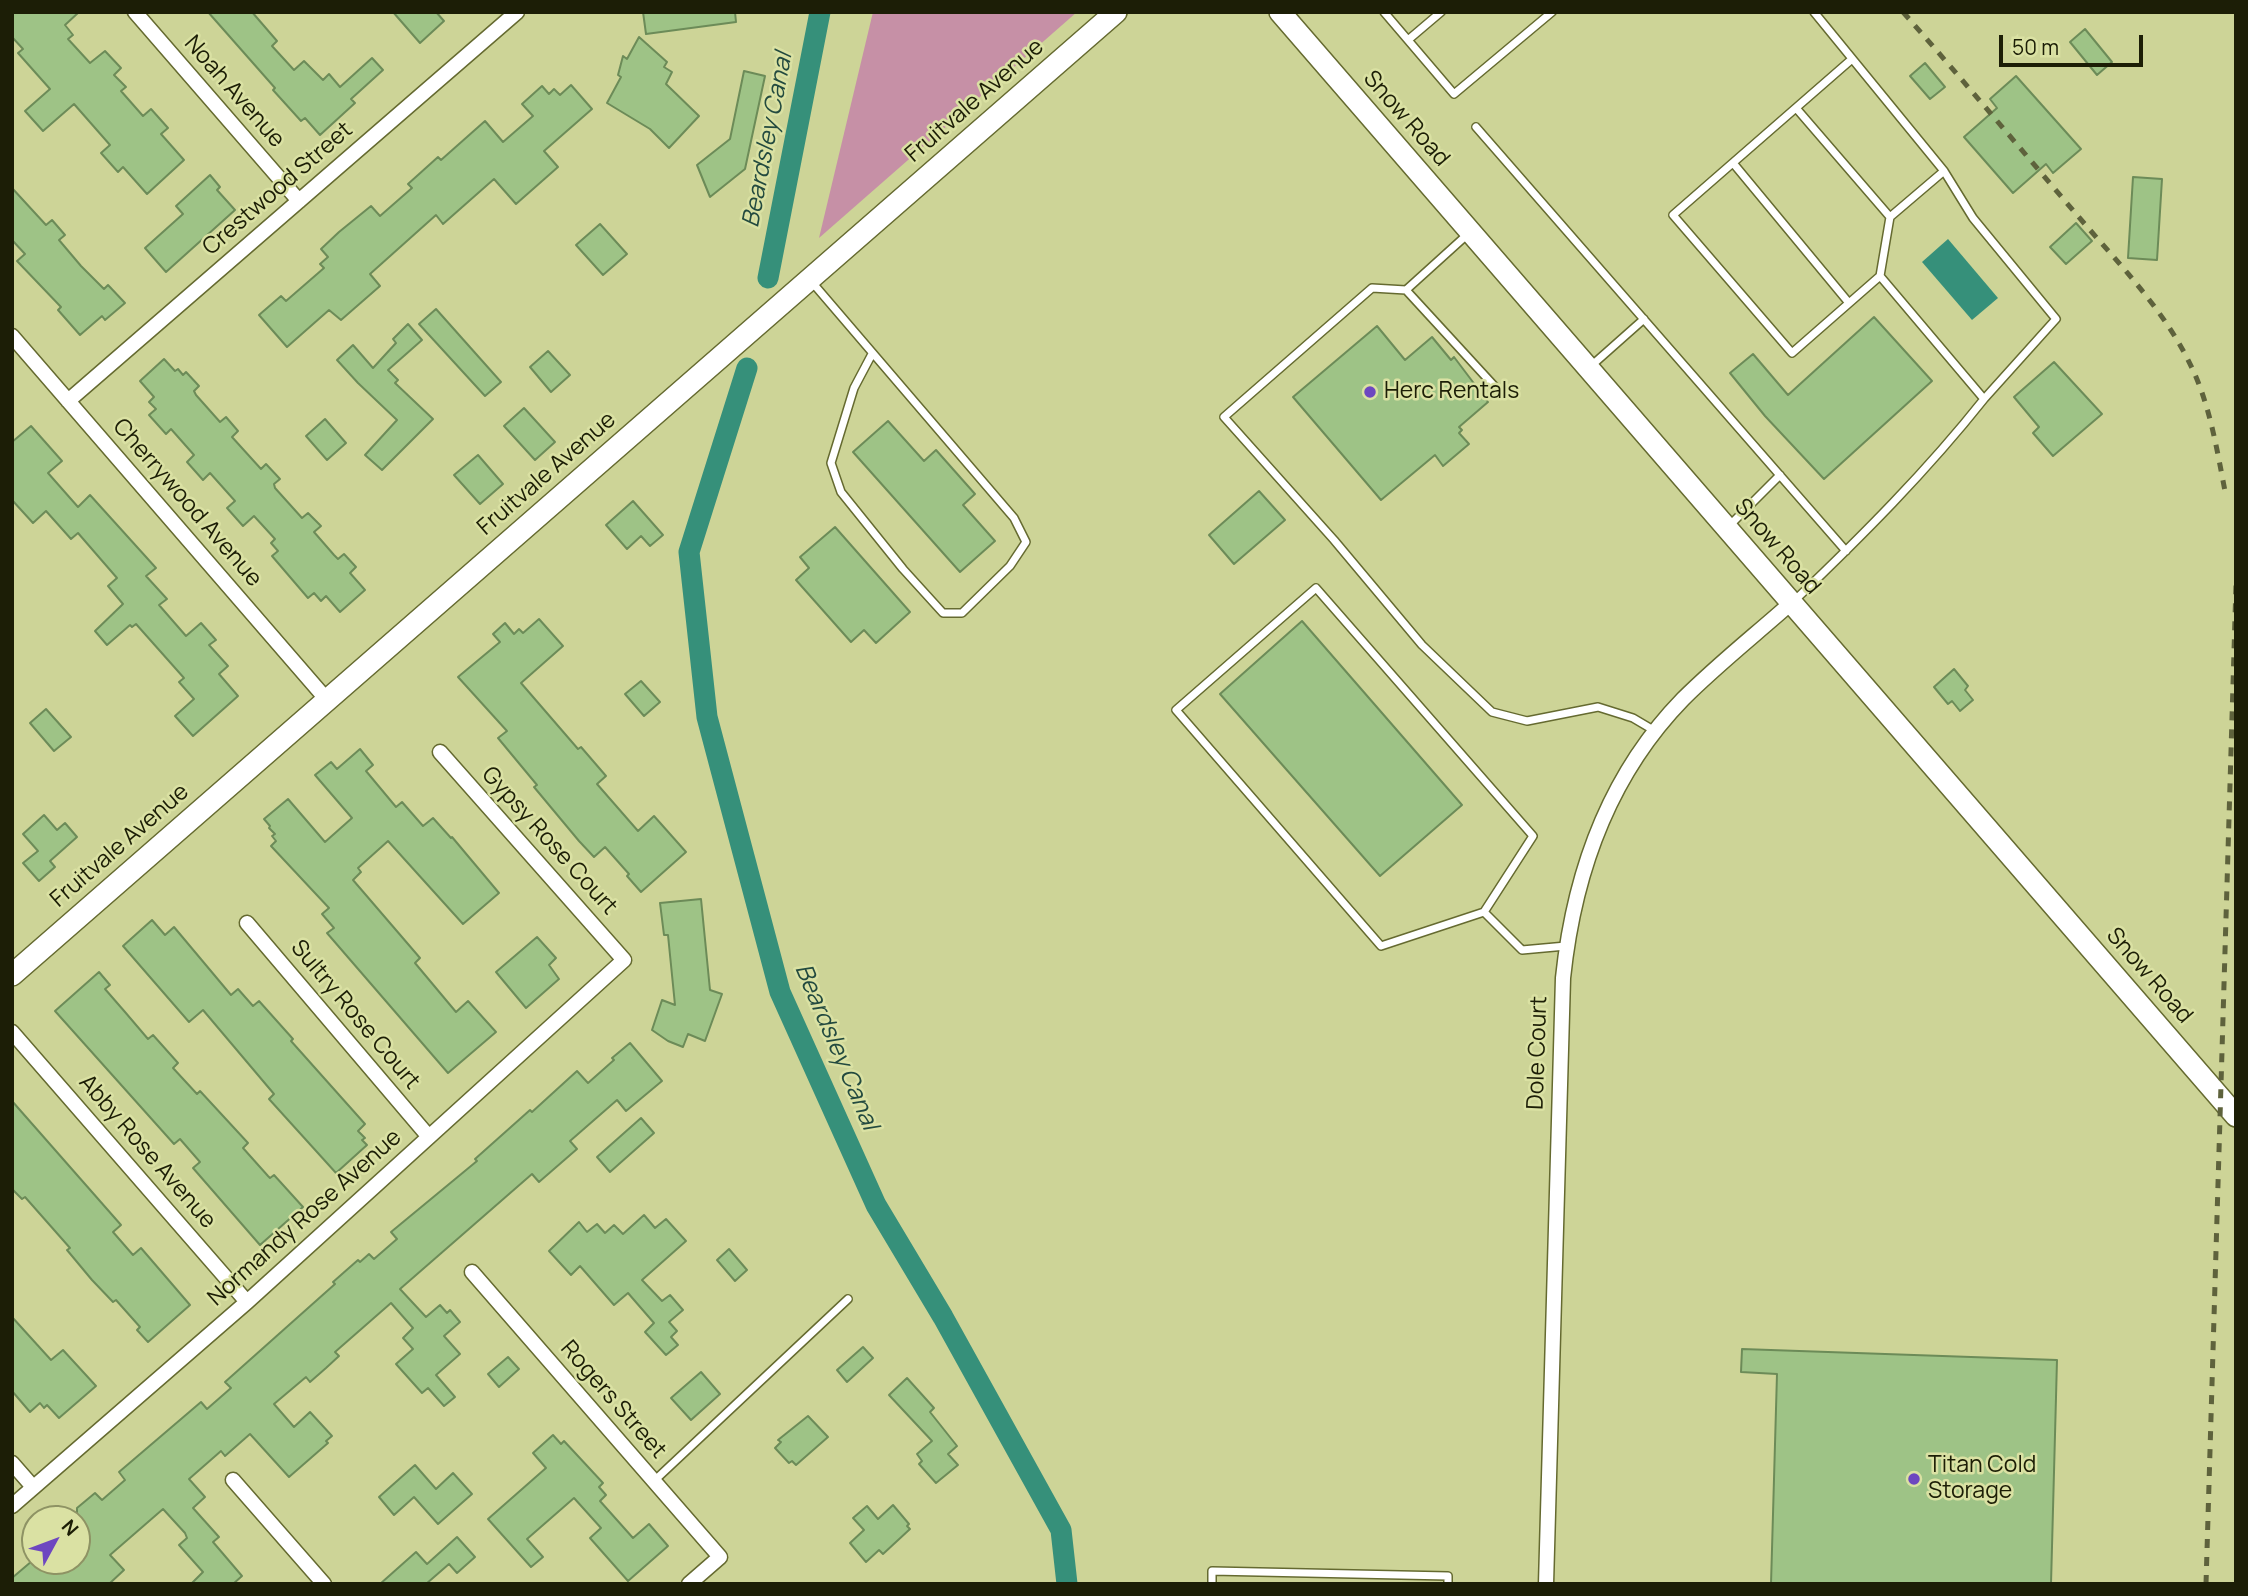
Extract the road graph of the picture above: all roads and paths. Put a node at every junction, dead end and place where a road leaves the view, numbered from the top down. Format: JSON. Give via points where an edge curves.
{"nodes":[{"id":1,"x":135,"y":12,"type":"edge"},
{"id":2,"x":517,"y":12,"type":"edge"},
{"id":3,"x":1116,"y":12,"type":"edge"},
{"id":4,"x":1280,"y":12,"type":"edge"},
{"id":5,"x":1384,"y":12,"type":"edge"},
{"id":6,"x":1441,"y":12,"type":"edge"},
{"id":7,"x":1552,"y":12,"type":"edge"},
{"id":8,"x":1814,"y":12,"type":"edge"},
{"id":9,"x":1408,"y":40,"type":"junction"},
{"id":10,"x":1853,"y":59,"type":"junction"},
{"id":11,"x":1796,"y":108,"type":"junction"},
{"id":12,"x":1476,"y":127,"type":"dead end"},
{"id":13,"x":1733,"y":163,"type":"junction"},
{"id":14,"x":1944,"y":171,"type":"junction"},
{"id":15,"x":299,"y":201,"type":"junction"},
{"id":16,"x":1890,"y":218,"type":"junction"},
{"id":17,"x":1469,"y":233,"type":"junction"},
{"id":18,"x":1880,"y":275,"type":"junction"},
{"id":19,"x":810,"y":280,"type":"junction"},
{"id":20,"x":1406,"y":290,"type":"junction"},
{"id":21,"x":1849,"y":303,"type":"junction"},
{"id":22,"x":1644,"y":319,"type":"junction"},
{"id":23,"x":12,"y":336,"type":"edge"},
{"id":24,"x":872,"y":354,"type":"junction"},
{"id":25,"x":1588,"y":369,"type":"junction"},
{"id":26,"x":1497,"y":389,"type":"dead end"},
{"id":27,"x":1984,"y":399,"type":"junction"},
{"id":28,"x":68,"y":401,"type":"junction"},
{"id":29,"x":1780,"y":475,"type":"junction"},
{"id":30,"x":1726,"y":528,"type":"junction"},
{"id":31,"x":1846,"y":551,"type":"junction"},
{"id":32,"x":1791,"y":603,"type":"junction"},
{"id":33,"x":327,"y":700,"type":"junction"},
{"id":34,"x":1656,"y":732,"type":"junction"},
{"id":35,"x":440,"y":752,"type":"dead end"},
{"id":36,"x":1484,"y":912,"type":"junction"},
{"id":37,"x":247,"y":923,"type":"dead end"},
{"id":38,"x":1566,"y":946,"type":"junction"},
{"id":39,"x":624,"y":960,"type":"joint"},
{"id":40,"x":12,"y":975,"type":"edge"},
{"id":41,"x":12,"y":1032,"type":"edge"},
{"id":42,"x":2236,"y":1116,"type":"edge"},
{"id":43,"x":429,"y":1137,"type":"junction"},
{"id":44,"x":472,"y":1272,"type":"dead end"},
{"id":45,"x":848,"y":1299,"type":"dead end"},
{"id":46,"x":247,"y":1302,"type":"junction"},
{"id":47,"x":12,"y":1463,"type":"edge"},
{"id":48,"x":233,"y":1480,"type":"dead end"},
{"id":49,"x":654,"y":1481,"type":"junction"},
{"id":50,"x":33,"y":1487,"type":"junction"},
{"id":51,"x":12,"y":1506,"type":"edge"},
{"id":52,"x":324,"y":1584,"type":"edge"},
{"id":53,"x":689,"y":1584,"type":"edge"},
{"id":54,"x":1212,"y":1584,"type":"edge"},
{"id":55,"x":1448,"y":1584,"type":"edge"},
{"id":56,"x":1546,"y":1584,"type":"edge"}],
"edges":[{"from":1,"to":15,"type":"street","name":"Noah Avenue"},
{"from":2,"to":15,"type":"street","name":"Crestwood Street"},
{"from":3,"to":19,"type":"main road","name":"Fruitvale Avenue"},
{"from":4,"to":17,"type":"main road","name":"Snow Road"},
{"from":5,"to":9,"type":"lane"},
{"from":6,"to":9,"type":"lane"},
{"from":7,"to":9,"type":"lane","via":[[1454,94]]},
{"from":8,"to":10,"type":"lane"},
{"from":10,"to":11,"type":"lane"},
{"from":10,"to":14,"type":"lane"},
{"from":11,"to":13,"type":"lane"},
{"from":11,"to":16,"type":"lane"},
{"from":12,"to":22,"type":"lane"},
{"from":13,"to":21,"type":"lane"},
{"from":13,"to":21,"type":"lane","via":[[1673,215],[1793,353]]},
{"from":14,"to":16,"type":"lane"},
{"from":14,"to":27,"type":"lane","via":[[1973,218],[2056,319]]},
{"from":15,"to":28,"type":"street","name":"Crestwood Street"},
{"from":16,"to":18,"type":"lane"},
{"from":17,"to":20,"type":"lane"},
{"from":17,"to":25,"type":"main road","name":"Snow Road"},
{"from":18,"to":21,"type":"lane"},
{"from":18,"to":27,"type":"lane"},
{"from":19,"to":24,"type":"lane"},
{"from":19,"to":33,"type":"main road","name":"Fruitvale Avenue"},
{"from":20,"to":26,"type":"lane"},
{"from":20,"to":34,"type":"lane","via":[[1372,288],[1224,417],[1422,645],[1492,712],[1527,721],[1598,707],[1633,718]]},
{"from":22,"to":25,"type":"lane"},
{"from":22,"to":29,"type":"lane"},
{"from":23,"to":28,"type":"street","name":"Cherrywood Avenue"},
{"from":24,"to":24,"type":"lane","via":[[854,388],[831,463],[841,492],[943,613],[962,613],[1010,566],[1026,542],[1014,518]]},
{"from":25,"to":30,"type":"main road","name":"Snow Road"},
{"from":27,"to":31,"type":"lane","via":[[1911,486]]},
{"from":28,"to":33,"type":"street","name":"Cherrywood Avenue"},
{"from":29,"to":30,"type":"lane"},
{"from":29,"to":31,"type":"lane"},
{"from":30,"to":32,"type":"main road","name":"Snow Road"},
{"from":31,"to":32,"type":"lane"},
{"from":32,"to":34,"type":"street","name":"Dole Court","via":[[1713,671]]},
{"from":32,"to":42,"type":"main road","name":"Snow Road"},
{"from":33,"to":40,"type":"main road","name":"Fruitvale Avenue"},
{"from":34,"to":38,"type":"street","name":"Dole Court","via":[[1628,771],[1590,849],[1576,891]]},
{"from":35,"to":39,"type":"street","name":"Gypsy Rose Court"},
{"from":36,"to":36,"type":"lane","via":[[1533,836],[1316,588],[1176,710],[1381,946]]},
{"from":36,"to":38,"type":"lane","via":[[1522,950]]},
{"from":37,"to":43,"type":"street","name":"Sultry Rose Court"},
{"from":38,"to":56,"type":"street","name":"Dole Court"},
{"from":39,"to":43,"type":"street","name":"Normandy Rose Avenue"},
{"from":41,"to":46,"type":"street","name":"Abby Rose Avenue"},
{"from":43,"to":46,"type":"street","name":"Normandy Rose Avenue"},
{"from":44,"to":49,"type":"street","name":"Rogers Street"},
{"from":45,"to":49,"type":"lane"},
{"from":46,"to":50,"type":"street","name":"Normandy Rose Avenue"},
{"from":47,"to":50,"type":"street"},
{"from":48,"to":52,"type":"street"},
{"from":49,"to":53,"type":"street","name":"Rogers Street","via":[[720,1557]]},
{"from":50,"to":51,"type":"street","name":"Normandy Rose Avenue"},
{"from":54,"to":55,"type":"lane","via":[[1212,1571],[1448,1576]]}]}
